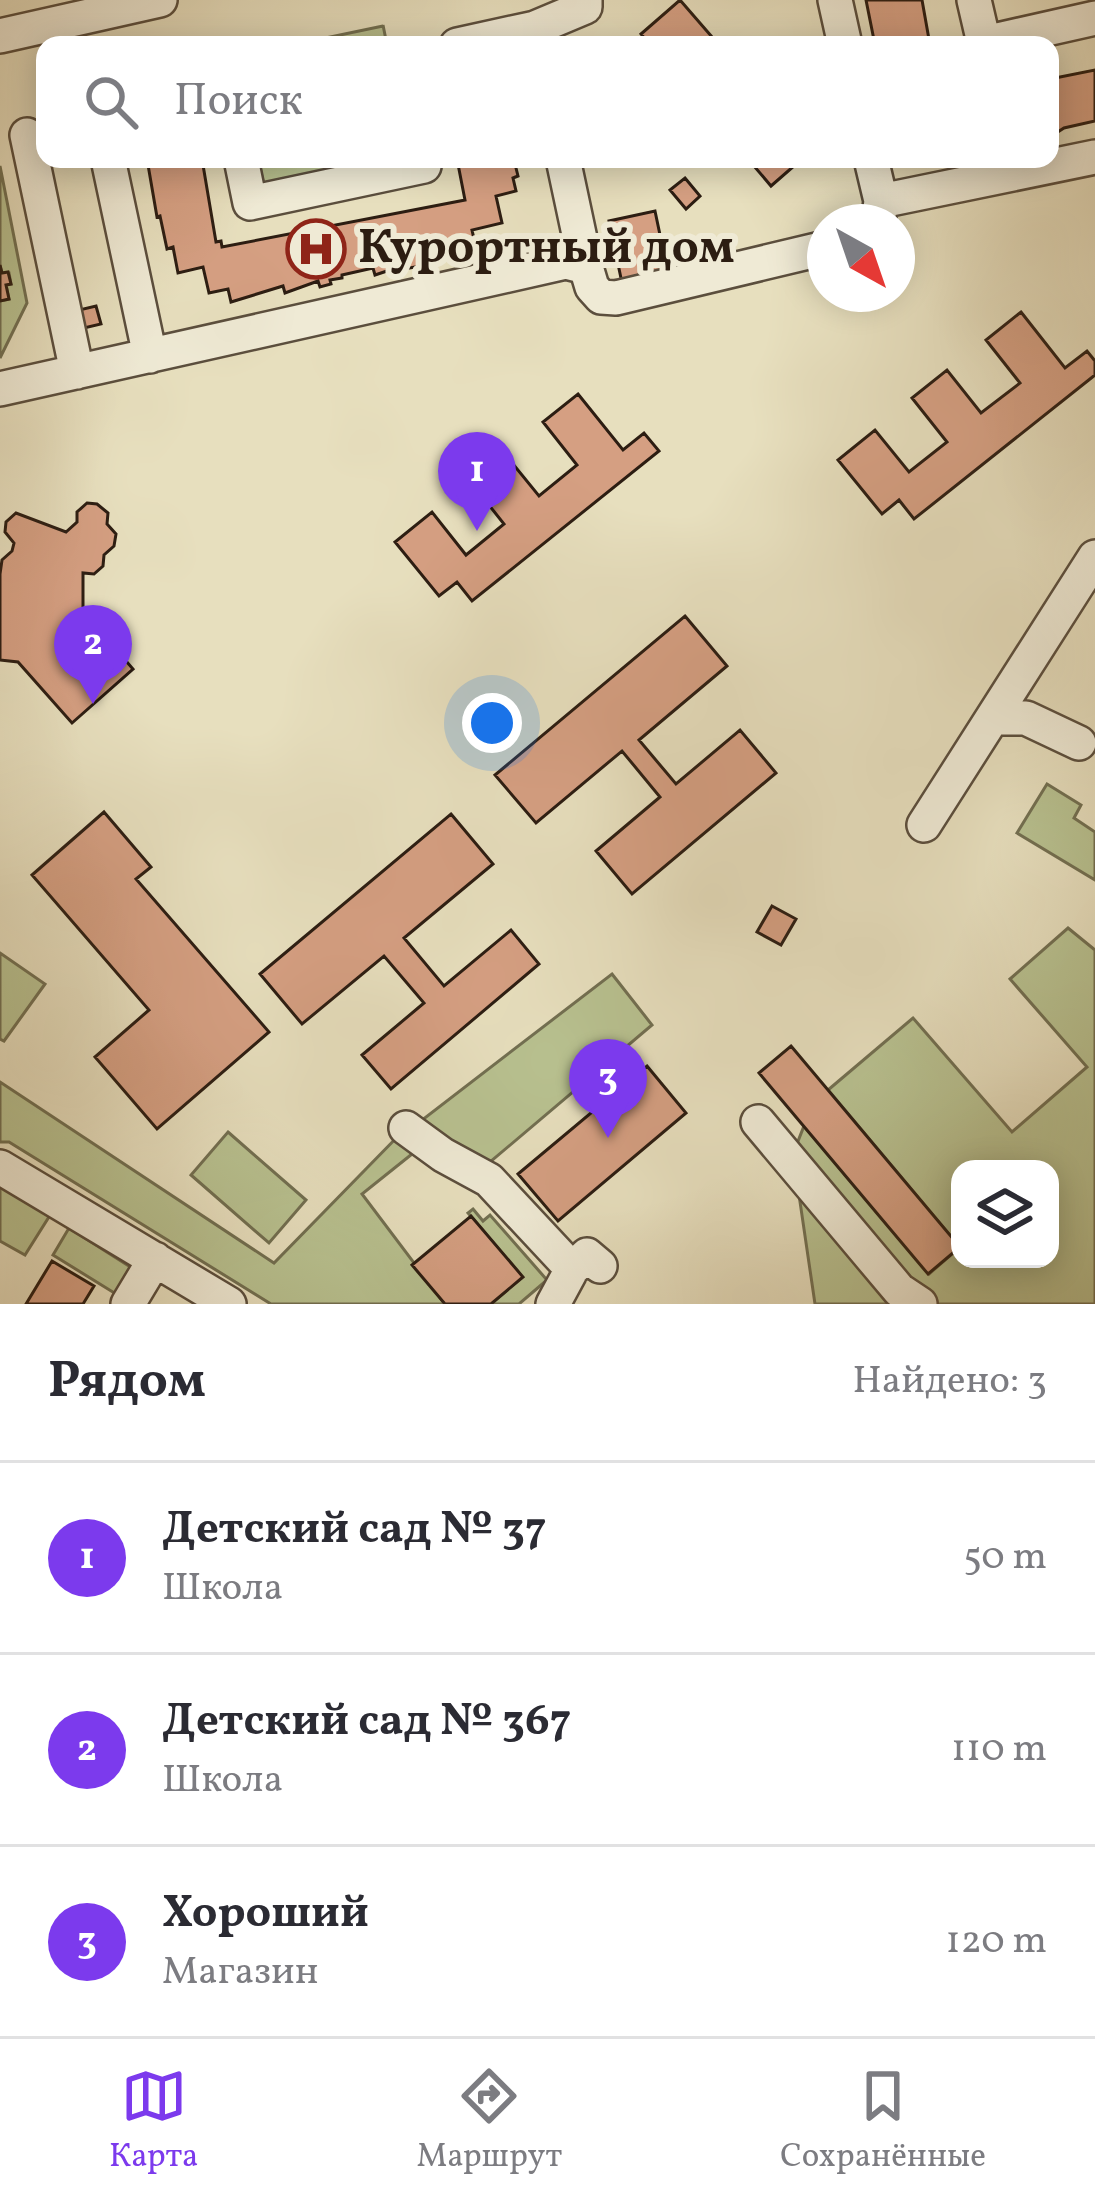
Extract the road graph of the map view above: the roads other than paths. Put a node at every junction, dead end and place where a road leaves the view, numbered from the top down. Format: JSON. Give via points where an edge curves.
{"nodes":[{"id":1,"x":160,"y":0,"type":"edge"},
{"id":2,"x":586,"y":0,"type":"edge"},
{"id":3,"x":835,"y":0,"type":"edge"},
{"id":4,"x":974,"y":0,"type":"edge"},
{"id":5,"x":1095,"y":18,"type":"edge"},
{"id":6,"x":0,"y":36,"type":"edge"},
{"id":7,"x":539,"y":36,"type":"edge"},
{"id":8,"x":843,"y":36,"type":"edge"},
{"id":9,"x":982,"y":36,"type":"edge"},
{"id":10,"x":1015,"y":36,"type":"edge"},
{"id":11,"x":24,"y":136,"type":"edge"},
{"id":12,"x":1095,"y":157,"type":"edge"},
{"id":13,"x":1059,"y":166,"type":"edge"},
{"id":14,"x":110,"y":168,"type":"edge"},
{"id":15,"x":243,"y":168,"type":"edge"},
{"id":16,"x":415,"y":168,"type":"edge"},
{"id":17,"x":565,"y":168,"type":"edge"},
{"id":18,"x":872,"y":168,"type":"edge"},
{"id":19,"x":1052,"y":168,"type":"edge"},
{"id":20,"x":878,"y":204,"type":"edge"},
{"id":21,"x":910,"y":204,"type":"edge"},
{"id":22,"x":807,"y":252,"type":"edge"},
{"id":23,"x":586,"y":267,"type":"junction"},
{"id":24,"x":150,"y":356,"type":"junction"},
{"id":25,"x":77,"y":372,"type":"junction"},
{"id":26,"x":0,"y":389,"type":"edge"},
{"id":27,"x":1095,"y":557,"type":"edge"},
{"id":28,"x":993,"y":718,"type":"junction"},
{"id":29,"x":1090,"y":738,"type":"edge"},
{"id":30,"x":924,"y":825,"type":"dead end"},
{"id":31,"x":758,"y":1122,"type":"dead end"},
{"id":32,"x":406,"y":1128,"type":"dead end"},
{"id":33,"x":0,"y":1167,"type":"edge"},
{"id":34,"x":155,"y":1259,"type":"junction"},
{"id":35,"x":128,"y":1304,"type":"edge"},
{"id":36,"x":229,"y":1304,"type":"edge"},
{"id":37,"x":554,"y":1304,"type":"edge"},
{"id":38,"x":920,"y":1304,"type":"edge"}],
"edges":[{"from":1,"to":6,"type":"street"},
{"from":2,"to":7,"type":"street"},
{"from":3,"to":8,"type":"street"},
{"from":4,"to":9,"type":"street"},
{"from":5,"to":10,"type":"street"},
{"from":11,"to":25,"type":"street"},
{"from":12,"to":13,"type":"street"},
{"from":14,"to":24,"type":"street"},
{"from":15,"to":16,"type":"street","via":[[250,203]]},
{"from":17,"to":23,"type":"street"},
{"from":18,"to":20,"type":"street"},
{"from":19,"to":21,"type":"street"},
{"from":22,"to":23,"type":"street","via":[[616,298],[601,297]]},
{"from":23,"to":24,"type":"street","via":[[566,262]]},
{"from":24,"to":25,"type":"street"},
{"from":25,"to":26,"type":"street"},
{"from":27,"to":28,"type":"street"},
{"from":28,"to":29,"type":"street","via":[[1026,718]]},
{"from":28,"to":30,"type":"street"},
{"from":31,"to":38,"type":"street","via":[[898,1290]]},
{"from":32,"to":37,"type":"street","via":[[489,1180],[586,1268]]},
{"from":33,"to":34,"type":"street"},
{"from":34,"to":35,"type":"street"},
{"from":34,"to":36,"type":"street"}]}
